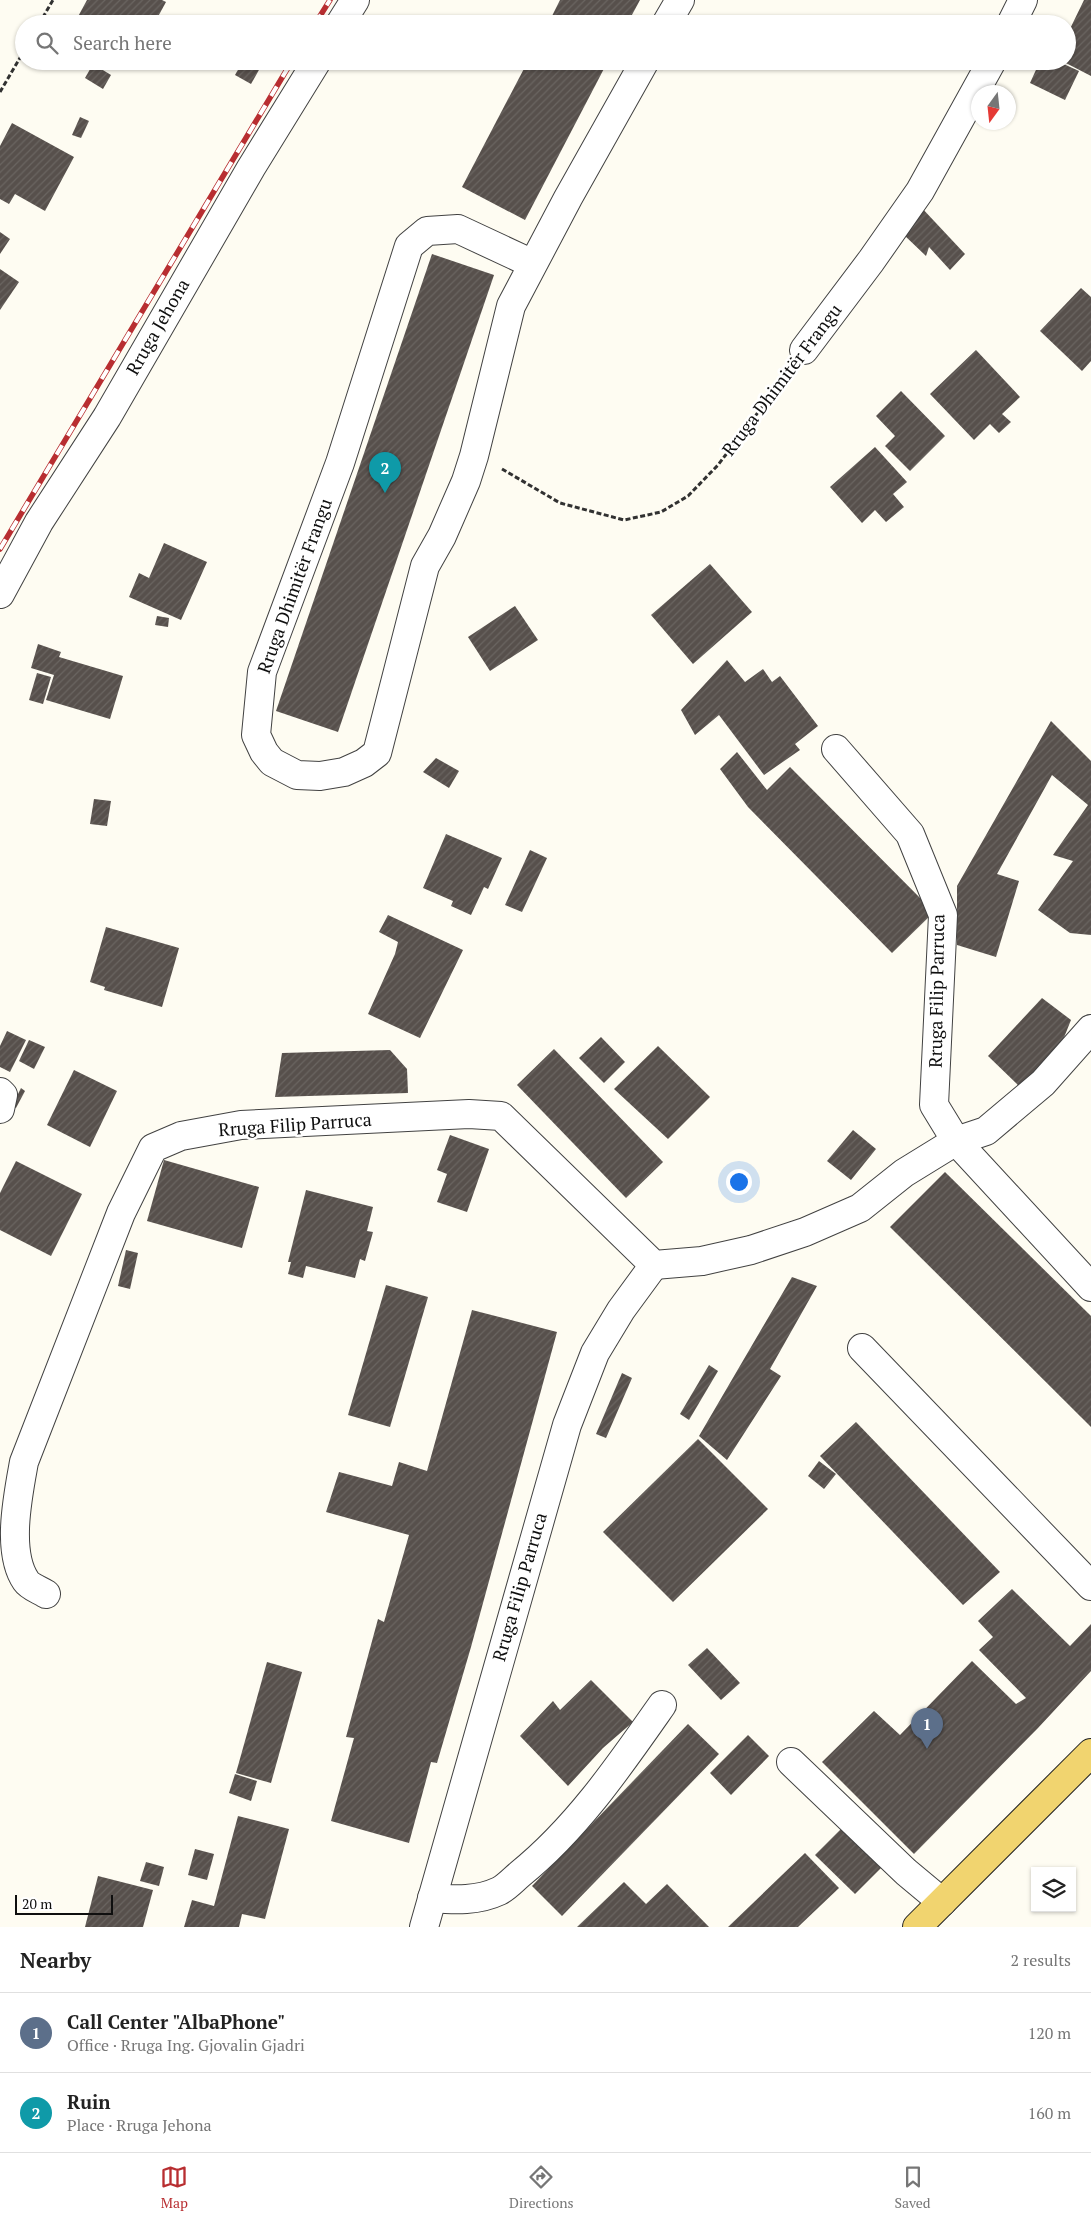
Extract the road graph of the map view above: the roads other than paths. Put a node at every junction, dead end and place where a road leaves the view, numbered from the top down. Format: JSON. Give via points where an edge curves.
{"nodes":[{"id":1,"x":355,"y":0,"type":"edge"},
{"id":2,"x":680,"y":0,"type":"edge"},
{"id":3,"x":1023,"y":0,"type":"edge"},
{"id":4,"x":346,"y":15,"type":"edge"},
{"id":5,"x":671,"y":15,"type":"edge"},
{"id":6,"x":1016,"y":15,"type":"edge"},
{"id":7,"x":311,"y":70,"type":"edge"},
{"id":8,"x":640,"y":70,"type":"edge"},
{"id":9,"x":987,"y":70,"type":"edge"},
{"id":10,"x":533,"y":264,"type":"junction"},
{"id":11,"x":804,"y":350,"type":"road end"},
{"id":12,"x":0,"y":594,"type":"edge"},
{"id":13,"x":836,"y":749,"type":"dead end"},
{"id":14,"x":1091,"y":1029,"type":"edge"},
{"id":15,"x":0,"y":1092,"type":"edge"},
{"id":16,"x":0,"y":1109,"type":"edge"},
{"id":17,"x":956,"y":1141,"type":"junction"},
{"id":18,"x":654,"y":1265,"type":"junction"},
{"id":19,"x":1091,"y":1287,"type":"edge"},
{"id":20,"x":862,"y":1348,"type":"dead end"},
{"id":21,"x":1091,"y":1586,"type":"edge"},
{"id":22,"x":46,"y":1594,"type":"dead end"},
{"id":23,"x":662,"y":1705,"type":"dead end"},
{"id":24,"x":1091,"y":1753,"type":"edge"},
{"id":25,"x":791,"y":1762,"type":"dead end"},
{"id":26,"x":432,"y":1898,"type":"junction"},
{"id":27,"x":942,"y":1902,"type":"junction"},
{"id":28,"x":424,"y":1927,"type":"edge"},
{"id":29,"x":917,"y":1927,"type":"edge"}],
"edges":[{"from":1,"to":4,"type":"street"},
{"from":2,"to":5,"type":"street"},
{"from":3,"to":6,"type":"street"},
{"from":7,"to":12,"type":"street","name":"Rruga Jehona","via":[[236,192],[107,417],[39,522]]},
{"from":8,"to":10,"type":"street","name":"Rruga Dhimitër Frangu"},
{"from":9,"to":11,"type":"street","name":"Rruga Dhimitër Frangu","via":[[920,191]]},
{"from":10,"to":10,"type":"street","name":"Rruga Dhimitër Frangu","via":[[511,306],[466,481],[425,566],[377,753],[344,772],[320,776],[297,774],[272,762],[256,735],[262,672],[340,463],[409,246],[427,231],[458,229]]},
{"from":13,"to":17,"type":"street","name":"Rruga Filip Parruca","via":[[910,834],[943,915],[934,1106]]},
{"from":14,"to":17,"type":"street","via":[[1043,1083],[986,1130]]},
{"from":15,"to":16,"type":"street","via":[[3,1095]]},
{"from":17,"to":18,"type":"street","via":[[904,1173],[860,1208],[805,1232],[751,1250],[702,1261]]},
{"from":17,"to":19,"type":"street","name":"Rruga Filip Parruca"},
{"from":18,"to":22,"type":"street","name":"Rruga Filip Parruca","via":[[501,1116],[469,1114],[241,1125],[181,1136],[153,1148],[121,1214],[24,1462],[17,1501],[19,1566],[27,1583]]},
{"from":18,"to":26,"type":"street","name":"Rruga Filip Parruca","via":[[595,1353],[567,1425]]},
{"from":20,"to":21,"type":"street"},
{"from":23,"to":26,"type":"street","via":[[618,1767],[535,1862],[500,1891],[464,1901]]},
{"from":24,"to":27,"type":"main road"},
{"from":25,"to":27,"type":"street"},
{"from":26,"to":28,"type":"street","name":"Rruga Filip Parruca"},
{"from":27,"to":29,"type":"main road"}]}
